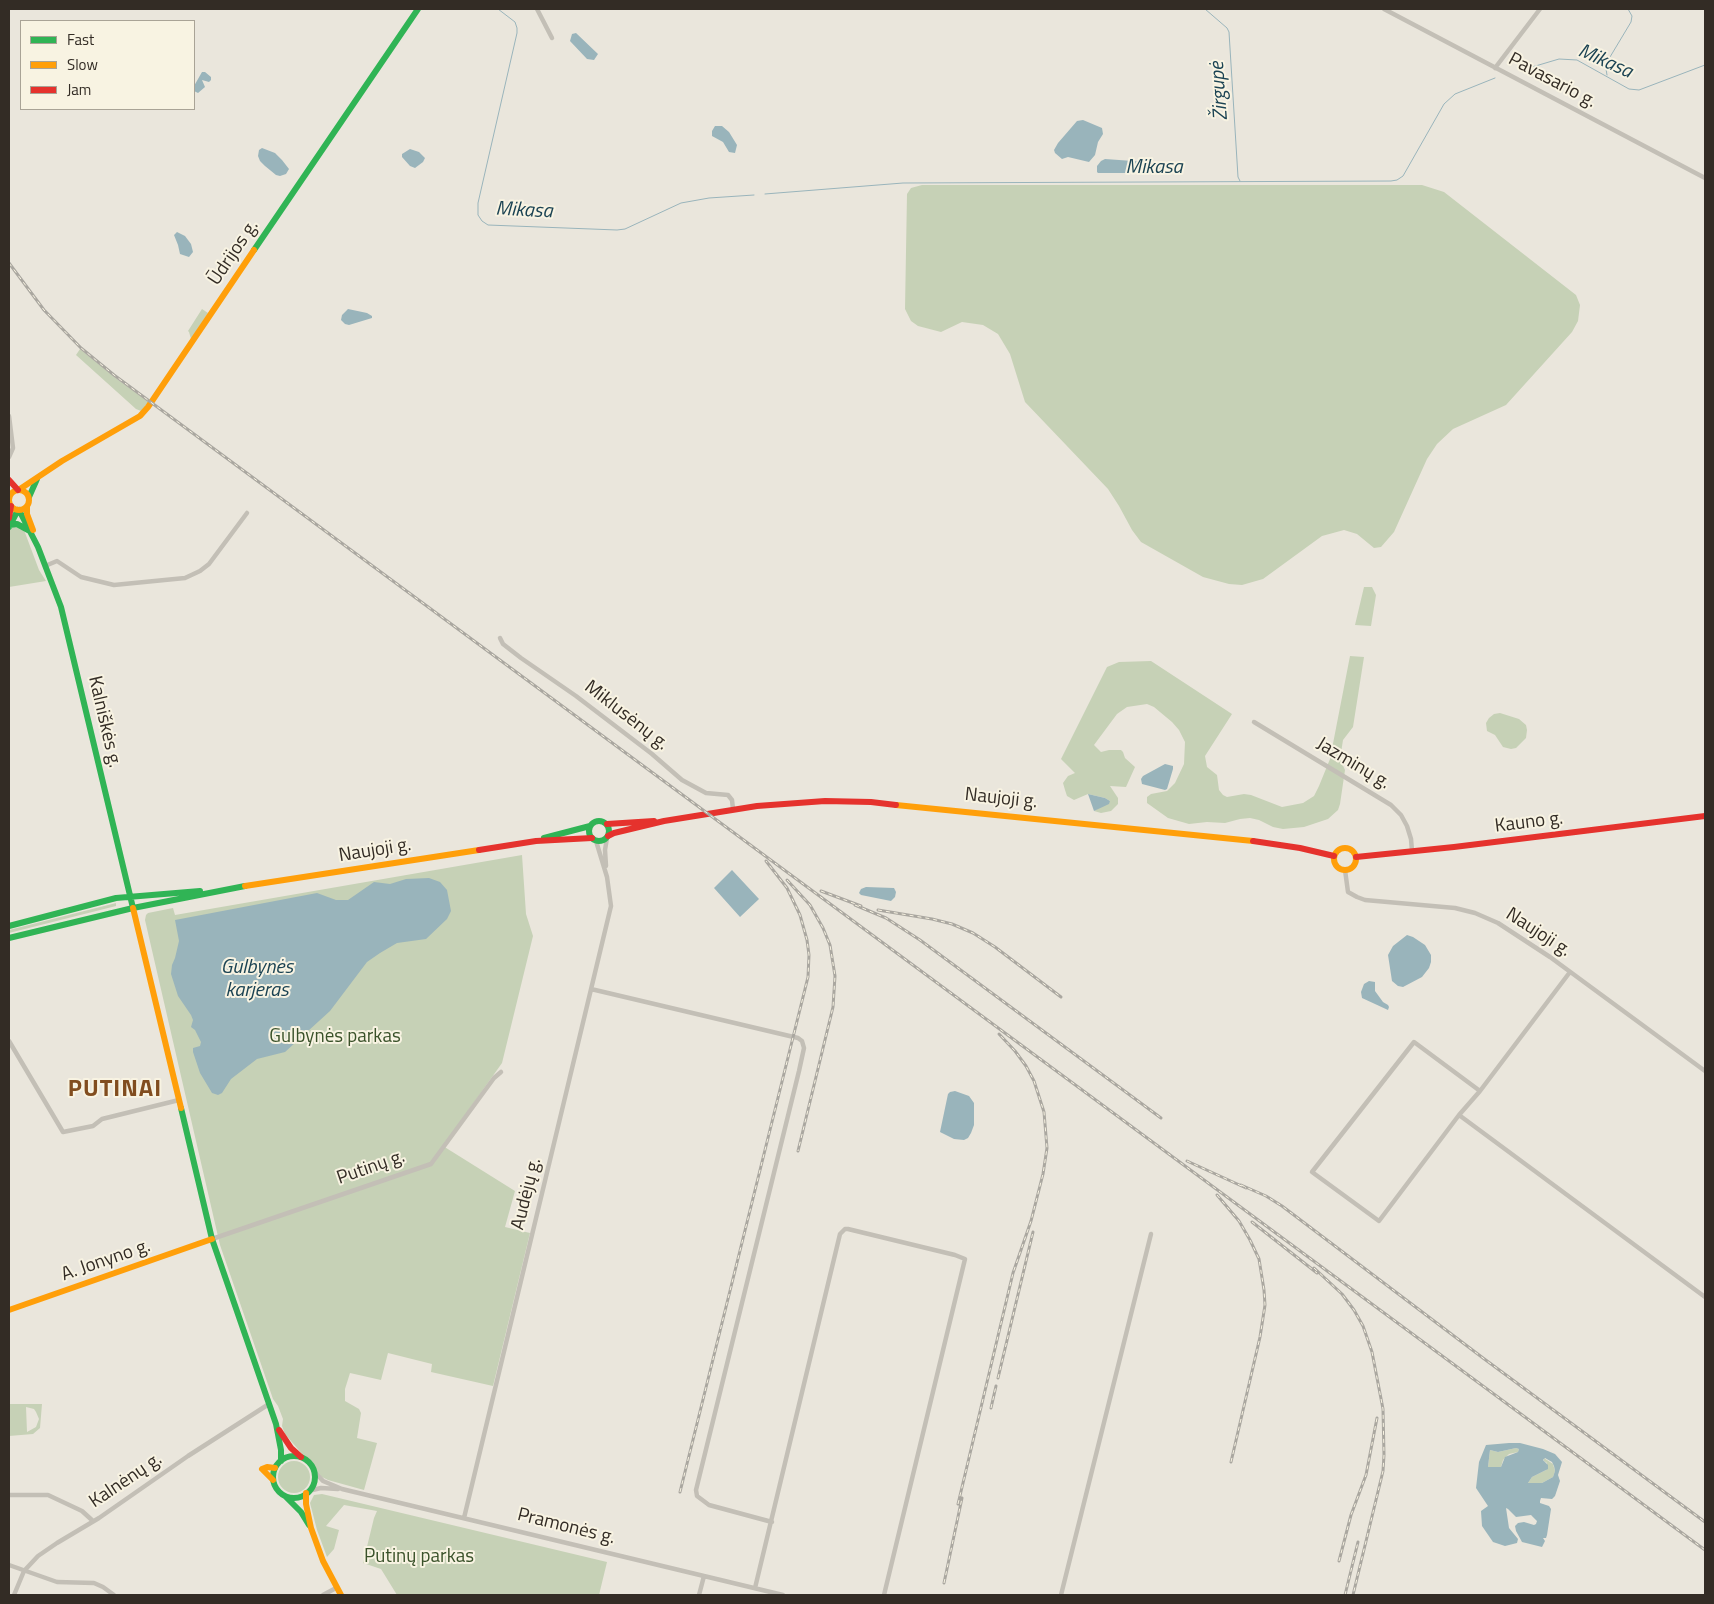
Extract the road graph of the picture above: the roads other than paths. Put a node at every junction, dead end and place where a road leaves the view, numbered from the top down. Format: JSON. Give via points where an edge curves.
{"nodes":[{"id":1,"x":418,"y":9,"type":"edge"},
{"id":2,"x":537,"y":9,"type":"edge"},
{"id":3,"x":1384,"y":9,"type":"edge"},
{"id":4,"x":1540,"y":9,"type":"edge"},
{"id":5,"x":552,"y":38,"type":"dead end"},
{"id":6,"x":1495,"y":68,"type":"junction"},
{"id":7,"x":1705,"y":178,"type":"edge"},
{"id":8,"x":9,"y":416,"type":"edge"},
{"id":9,"x":9,"y":457,"type":"edge"},
{"id":10,"x":39,"y":476,"type":"junction"},
{"id":11,"x":9,"y":480,"type":"edge"},
{"id":12,"x":9,"y":489,"type":"edge"},
{"id":13,"x":19,"y":490,"type":"junction"},
{"id":14,"x":9,"y":496,"type":"edge"},
{"id":15,"x":29,"y":497,"type":"junction"},
{"id":16,"x":11,"y":506,"type":"junction"},
{"id":17,"x":27,"y":506,"type":"junction"},
{"id":18,"x":18,"y":510,"type":"junction"},
{"id":19,"x":247,"y":513,"type":"dead end"},
{"id":20,"x":9,"y":523,"type":"edge"},
{"id":21,"x":29,"y":531,"type":"junction"},
{"id":22,"x":38,"y":547,"type":"junction"},
{"id":23,"x":45,"y":566,"type":"junction"},
{"id":24,"x":500,"y":638,"type":"dead end"},
{"id":25,"x":1254,"y":722,"type":"dead end"},
{"id":26,"x":733,"y":809,"type":"junction"},
{"id":27,"x":1705,"y":816,"type":"edge"},
{"id":28,"x":664,"y":821,"type":"junction"},
{"id":29,"x":607,"y":824,"type":"junction"},
{"id":30,"x":590,"y":826,"type":"junction"},
{"id":31,"x":607,"y":837,"type":"junction"},
{"id":32,"x":594,"y":840,"type":"junction"},
{"id":33,"x":536,"y":841,"type":"junction"},
{"id":34,"x":1412,"y":851,"type":"junction"},
{"id":35,"x":1334,"y":856,"type":"junction"},
{"id":36,"x":1356,"y":857,"type":"junction"},
{"id":37,"x":1345,"y":870,"type":"junction"},
{"id":38,"x":608,"y":877,"type":"junction"},
{"id":39,"x":218,"y":890,"type":"junction"},
{"id":40,"x":131,"y":896,"type":"junction"},
{"id":41,"x":133,"y":908,"type":"junction"},
{"id":42,"x":9,"y":926,"type":"edge"},
{"id":43,"x":9,"y":938,"type":"edge"},
{"id":44,"x":1570,"y":972,"type":"junction"},
{"id":45,"x":591,"y":989,"type":"junction"},
{"id":46,"x":9,"y":1041,"type":"edge"},
{"id":47,"x":501,"y":1072,"type":"dead end"},
{"id":48,"x":1705,"y":1072,"type":"edge"},
{"id":49,"x":1480,"y":1091,"type":"junction"},
{"id":50,"x":179,"y":1100,"type":"junction"},
{"id":51,"x":1459,"y":1115,"type":"junction"},
{"id":52,"x":1151,"y":1234,"type":"dead end"},
{"id":53,"x":212,"y":1239,"type":"junction"},
{"id":54,"x":1705,"y":1297,"type":"edge"},
{"id":55,"x":9,"y":1310,"type":"edge"},
{"id":56,"x":269,"y":1404,"type":"junction"},
{"id":57,"x":276,"y":1424,"type":"junction"},
{"id":58,"x":301,"y":1457,"type":"junction"},
{"id":59,"x":280,"y":1461,"type":"junction"},
{"id":60,"x":275,"y":1468,"type":"junction"},
{"id":61,"x":314,"y":1471,"type":"junction"},
{"id":62,"x":273,"y":1480,"type":"junction"},
{"id":63,"x":342,"y":1489,"type":"junction"},
{"id":64,"x":307,"y":1492,"type":"junction"},
{"id":65,"x":283,"y":1494,"type":"junction"},
{"id":66,"x":9,"y":1495,"type":"edge"},
{"id":67,"x":464,"y":1518,"type":"junction"},
{"id":68,"x":94,"y":1521,"type":"junction"},
{"id":69,"x":772,"y":1522,"type":"junction"},
{"id":70,"x":311,"y":1528,"type":"junction"},
{"id":71,"x":9,"y":1566,"type":"edge"},
{"id":72,"x":24,"y":1571,"type":"junction"},
{"id":73,"x":704,"y":1576,"type":"junction"},
{"id":74,"x":336,"y":1588,"type":"junction"},
{"id":75,"x":755,"y":1588,"type":"junction"},
{"id":76,"x":14,"y":1595,"type":"edge"},
{"id":77,"x":114,"y":1595,"type":"edge"},
{"id":78,"x":323,"y":1595,"type":"edge"},
{"id":79,"x":341,"y":1595,"type":"edge"},
{"id":80,"x":700,"y":1595,"type":"edge"},
{"id":81,"x":783,"y":1595,"type":"edge"},
{"id":82,"x":884,"y":1595,"type":"edge"},
{"id":83,"x":1061,"y":1595,"type":"edge"}],
"edges":[{"from":1,"to":10,"type":"main road","name":"Ūdrijos g.","via":[[152,402],[125,426]]},
{"from":2,"to":5,"type":"street"},
{"from":3,"to":6,"type":"street","name":"Pavasario g."},
{"from":4,"to":6,"type":"street"},
{"from":6,"to":7,"type":"street","name":"Pavasario g."},
{"from":8,"to":9,"type":"street","via":[[13,448]]},
{"from":10,"to":13,"type":"main road","name":"Ūdrijos g."},
{"from":10,"to":15,"type":"main road"},
{"from":11,"to":13,"type":"main road"},
{"from":12,"to":14,"type":"main road"},
{"from":13,"to":14,"type":"main road"},
{"from":13,"to":15,"type":"main road"},
{"from":14,"to":16,"type":"main road"},
{"from":15,"to":17,"type":"main road"},
{"from":16,"to":18,"type":"main road"},
{"from":16,"to":20,"type":"main road"},
{"from":17,"to":18,"type":"main road"},
{"from":17,"to":22,"type":"main road","name":"Kalniškės g."},
{"from":18,"to":20,"type":"main road"},
{"from":18,"to":21,"type":"main road","name":"Kalniškės g."},
{"from":19,"to":23,"type":"street","via":[[209,564],[185,578],[114,585],[81,577],[57,561]]},
{"from":20,"to":21,"type":"main road"},
{"from":21,"to":22,"type":"main road","name":"Kalniškės g."},
{"from":22,"to":23,"type":"main road","name":"Kalniškės g."},
{"from":23,"to":40,"type":"main road","name":"Kalniškės g.","via":[[61,608]]},
{"from":24,"to":26,"type":"street","name":"Miklusėnų g.","via":[[503,644],[576,696],[682,780],[706,793],[728,795]]},
{"from":25,"to":34,"type":"street","name":"Jazminų g.","via":[[1391,805],[1407,826]]},
{"from":26,"to":28,"type":"main road","name":"Naujoji g."},
{"from":26,"to":35,"type":"main road","name":"Naujoji g.","via":[[801,802],[894,803],[1257,840]]},
{"from":27,"to":34,"type":"main road","name":"Kauno g."},
{"from":28,"to":29,"type":"main road","name":"Naujoji g."},
{"from":28,"to":31,"type":"main road","name":"Naujoji g."},
{"from":29,"to":30,"type":"main road","via":[[598,820]]},
{"from":29,"to":31,"type":"main road","via":[[610,830]]},
{"from":30,"to":32,"type":"main road","via":[[589,832]]},
{"from":30,"to":33,"type":"main road","name":"Naujoji g."},
{"from":31,"to":32,"type":"main road","via":[[602,841]]},
{"from":31,"to":38,"type":"street","name":"Audėjų g."},
{"from":32,"to":33,"type":"main road","name":"Naujoji g."},
{"from":32,"to":38,"type":"street","name":"Audėjų g."},
{"from":33,"to":39,"type":"main road","name":"Naujoji g."},
{"from":34,"to":36,"type":"main road","name":"Kauno g."},
{"from":35,"to":36,"type":"main road","via":[[1344,847],[1353,851]]},
{"from":35,"to":37,"type":"main road","via":[[1336,866]]},
{"from":36,"to":37,"type":"main road","via":[[1354,866]]},
{"from":37,"to":44,"type":"street","name":"Naujoji g.","via":[[1348,892],[1357,897],[1475,913],[1498,924]]},
{"from":38,"to":45,"type":"street","name":"Audėjų g.","via":[[611,906]]},
{"from":39,"to":40,"type":"main road","name":"Naujoji g."},
{"from":39,"to":41,"type":"main road","name":"Naujoji g."},
{"from":40,"to":41,"type":"main road","name":"Kalniškės g."},
{"from":40,"to":42,"type":"main road","name":"Naujoji g."},
{"from":41,"to":43,"type":"main road","name":"Naujoji g."},
{"from":41,"to":50,"type":"main road"},
{"from":44,"to":48,"type":"street","name":"Naujoji g."},
{"from":44,"to":49,"type":"street"},
{"from":45,"to":67,"type":"street","name":"Audėjų g."},
{"from":45,"to":69,"type":"street","via":[[802,1041],[804,1048],[696,1490],[696,1496],[709,1505]]},
{"from":46,"to":50,"type":"street","via":[[63,1132]]},
{"from":47,"to":53,"type":"street","name":"Putinų g.","via":[[431,1164]]},
{"from":49,"to":51,"type":"street"},
{"from":49,"to":51,"type":"street","via":[[1414,1042],[1312,1172],[1379,1221]]},
{"from":50,"to":53,"type":"main road"},
{"from":51,"to":54,"type":"street"},
{"from":52,"to":83,"type":"street"},
{"from":53,"to":55,"type":"main road","name":"A. Jonyno g."},
{"from":53,"to":56,"type":"main road"},
{"from":56,"to":57,"type":"main road"},
{"from":56,"to":68,"type":"street","name":"Kalnėnų g."},
{"from":57,"to":58,"type":"main road","via":[[291,1448]]},
{"from":57,"to":59,"type":"main road"},
{"from":58,"to":59,"type":"main road","via":[[290,1456]]},
{"from":58,"to":61,"type":"main road"},
{"from":59,"to":60,"type":"main road"},
{"from":60,"to":62,"type":"main road"},
{"from":60,"to":62,"type":"main road","via":[[262,1470]]},
{"from":61,"to":63,"type":"street","via":[[323,1481]]},
{"from":61,"to":64,"type":"main road","via":[[314,1482]]},
{"from":62,"to":65,"type":"main road"},
{"from":63,"to":64,"type":"street","via":[[321,1488]]},
{"from":63,"to":67,"type":"street","name":"Pramonės g."},
{"from":64,"to":65,"type":"main road","via":[[295,1497]]},
{"from":64,"to":70,"type":"main road"},
{"from":65,"to":70,"type":"main road"},
{"from":66,"to":68,"type":"street","via":[[48,1495],[82,1511]]},
{"from":67,"to":73,"type":"street","name":"Pramonės g."},
{"from":68,"to":72,"type":"street","name":"Kalnėnų g.","via":[[57,1542]]},
{"from":69,"to":75,"type":"street"},
{"from":69,"to":82,"type":"street","via":[[840,1234],[848,1229],[965,1259]]},
{"from":70,"to":74,"type":"main road"},
{"from":71,"to":72,"type":"street"},
{"from":72,"to":76,"type":"street","name":"Kalnėnų g."},
{"from":72,"to":77,"type":"street","via":[[57,1582],[94,1583]]},
{"from":73,"to":75,"type":"street","name":"Pramonės g."},
{"from":73,"to":80,"type":"street"},
{"from":74,"to":78,"type":"street"},
{"from":74,"to":79,"type":"main road"},
{"from":75,"to":81,"type":"street","name":"Pramonės g."}]}
